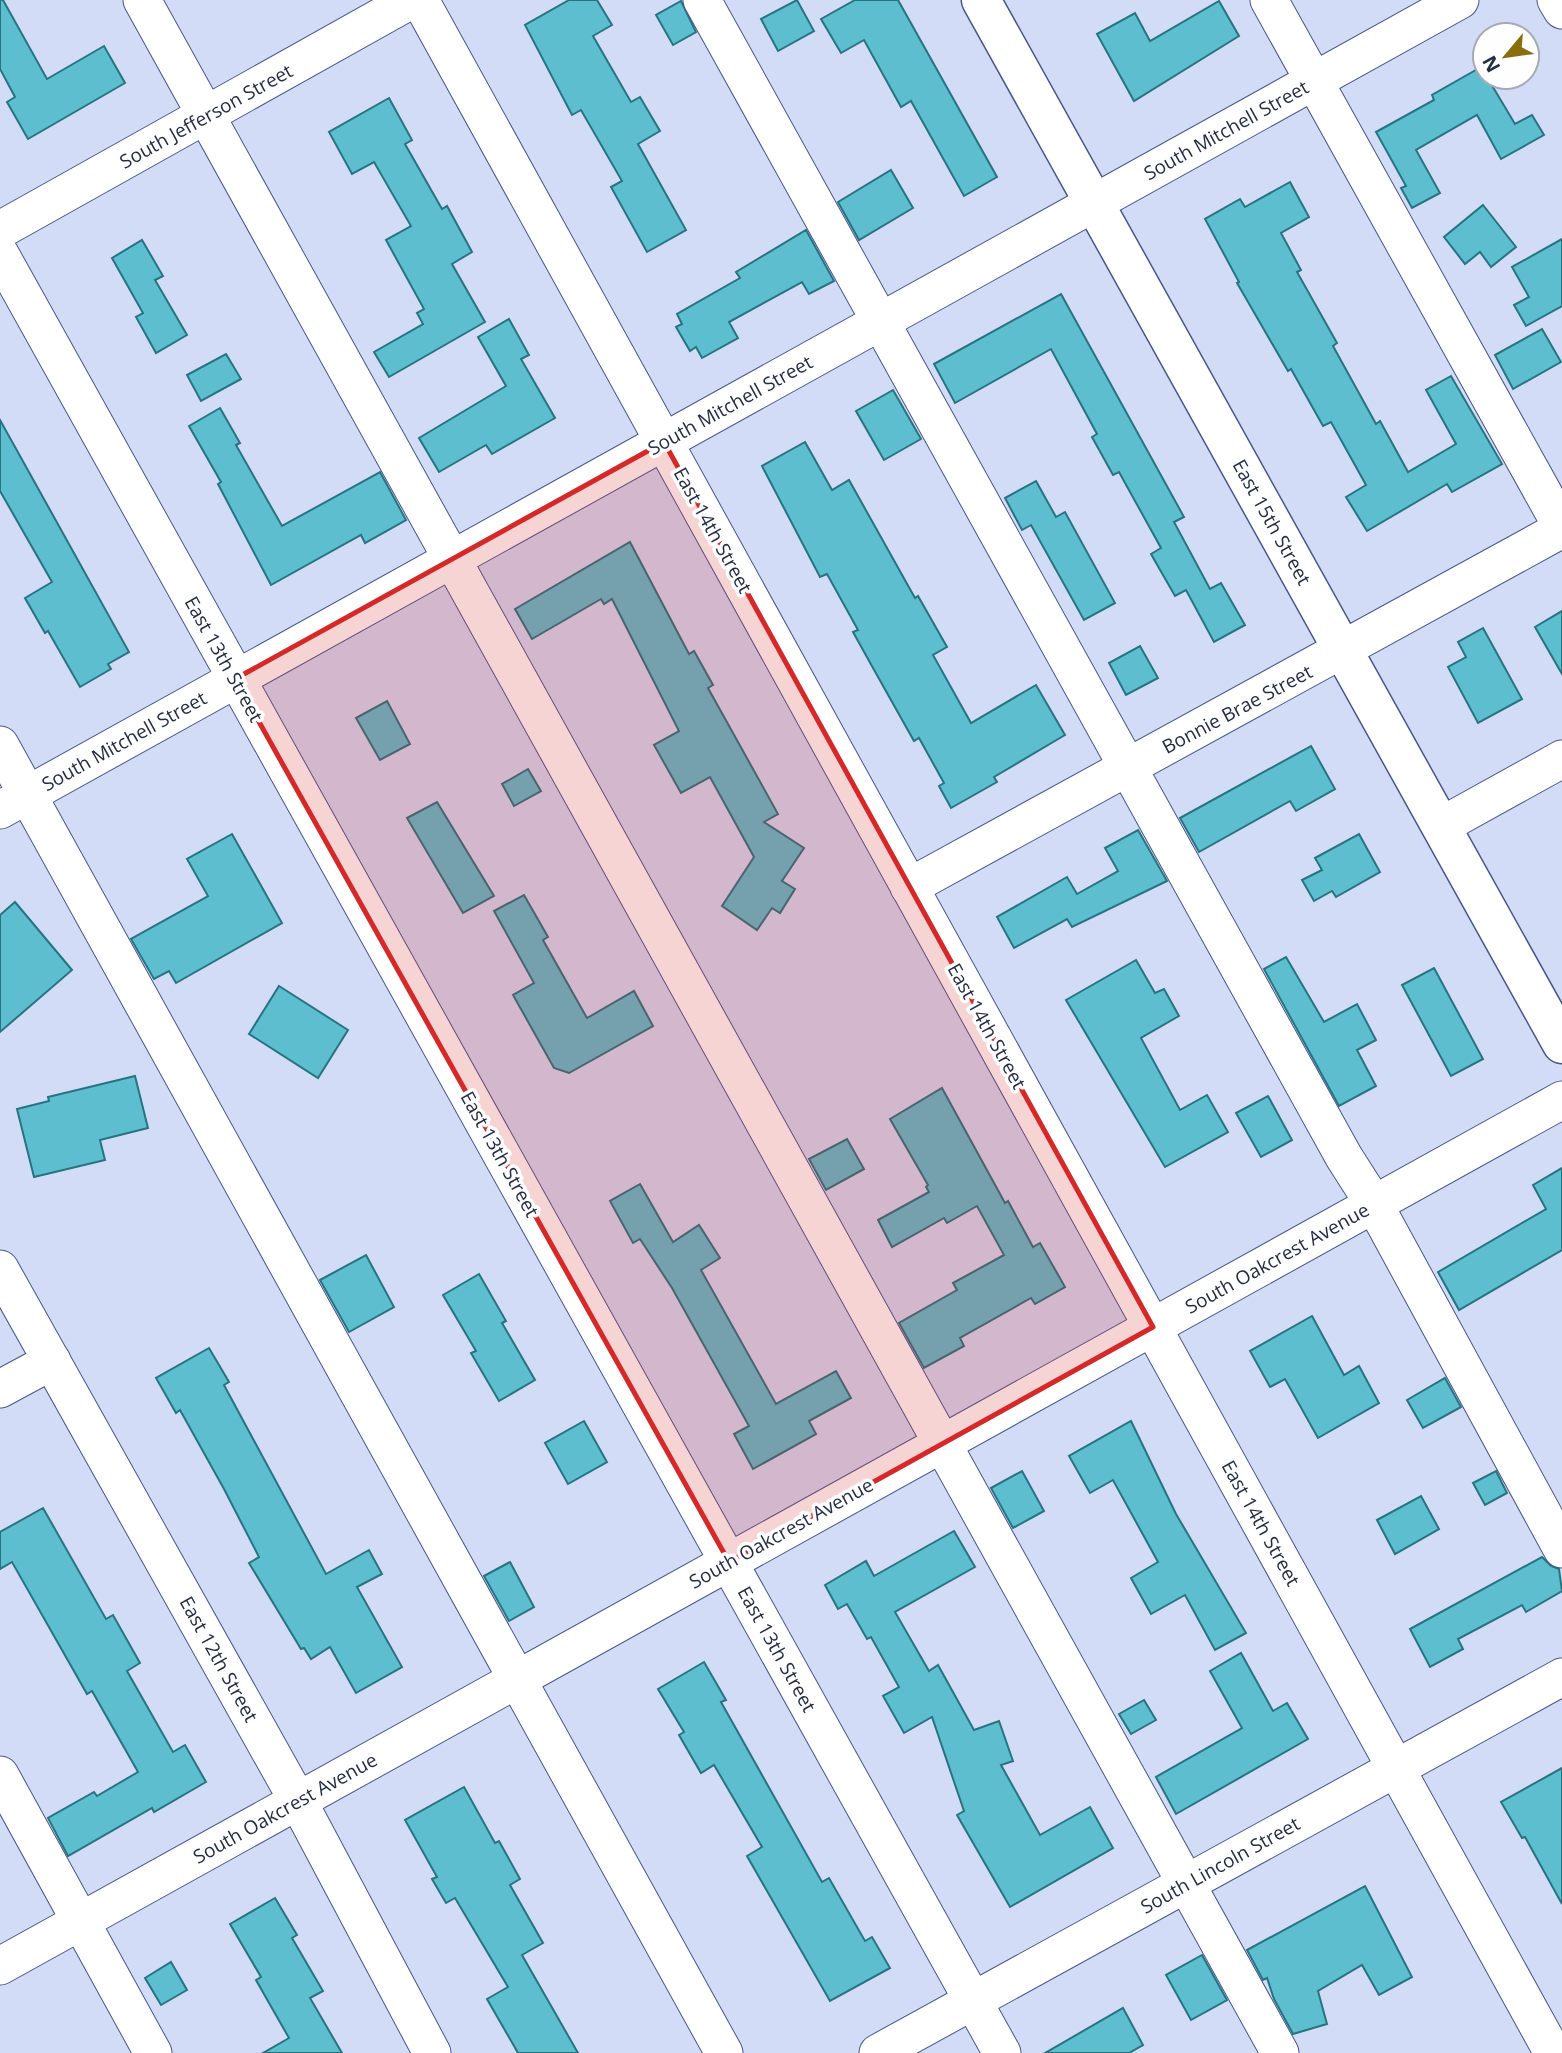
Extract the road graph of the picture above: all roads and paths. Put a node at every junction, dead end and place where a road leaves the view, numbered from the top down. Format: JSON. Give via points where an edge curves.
{"nodes":[{"id":1,"x":142,"y":0,"type":"edge"},
{"id":2,"x":411,"y":0,"type":"edge"},
{"id":3,"x":420,"y":0,"type":"edge"},
{"id":4,"x":702,"y":0,"type":"edge"},
{"id":5,"x":981,"y":0,"type":"edge"},
{"id":6,"x":1269,"y":0,"type":"edge"},
{"id":7,"x":1460,"y":0,"type":"edge"},
{"id":8,"x":1556,"y":0,"type":"edge"},
{"id":9,"x":1562,"y":10,"type":"edge"},
{"id":10,"x":1314,"y":81,"type":"junction"},
{"id":11,"x":207,"y":117,"type":"junction"},
{"id":12,"x":1094,"y":203,"type":"junction"},
{"id":13,"x":0,"y":230,"type":"edge"},
{"id":14,"x":0,"y":254,"type":"edge"},
{"id":15,"x":881,"y":321,"type":"junction"},
{"id":16,"x":664,"y":442,"type":"junction"},
{"id":17,"x":1562,"y":528,"type":"edge"},
{"id":18,"x":452,"y":559,"type":"junction"},
{"id":19,"x":1344,"y":651,"type":"junction"},
{"id":20,"x":235,"y":679,"type":"junction"},
{"id":21,"x":0,"y":745,"type":"edge"},
{"id":22,"x":1562,"y":759,"type":"edge"},
{"id":23,"x":1129,"y":768,"type":"junction"},
{"id":24,"x":14,"y":802,"type":"edge"},
{"id":25,"x":1441,"y":826,"type":"junction"},
{"id":26,"x":909,"y":887,"type":"junction"},
{"id":27,"x":1562,"y":1044,"type":"edge"},
{"id":28,"x":1562,"y":1100,"type":"edge"},
{"id":29,"x":1374,"y":1205,"type":"junction"},
{"id":30,"x":0,"y":1269,"type":"edge"},
{"id":31,"x":1153,"y":1327,"type":"junction"},
{"id":32,"x":52,"y":1361,"type":"junction"},
{"id":33,"x":0,"y":1389,"type":"edge"},
{"id":34,"x":943,"y":1443,"type":"junction"},
{"id":35,"x":1562,"y":1549,"type":"edge"},
{"id":36,"x":729,"y":1562,"type":"junction"},
{"id":37,"x":1562,"y":1677,"type":"edge"},
{"id":38,"x":517,"y":1679,"type":"junction"},
{"id":39,"x":1396,"y":1768,"type":"junction"},
{"id":40,"x":0,"y":1775,"type":"edge"},
{"id":41,"x":298,"y":1801,"type":"junction"},
{"id":42,"x":1186,"y":1883,"type":"junction"},
{"id":43,"x":80,"y":1921,"type":"junction"},
{"id":44,"x":0,"y":1965,"type":"edge"},
{"id":45,"x":973,"y":2001,"type":"junction"},
{"id":46,"x":153,"y":2053,"type":"edge"},
{"id":47,"x":432,"y":2053,"type":"edge"},
{"id":48,"x":724,"y":2053,"type":"edge"},
{"id":49,"x":878,"y":2053,"type":"edge"},
{"id":50,"x":1002,"y":2053,"type":"edge"},
{"id":51,"x":1280,"y":2053,"type":"edge"},
{"id":52,"x":1553,"y":2053,"type":"edge"}],
"edges":[{"from":1,"to":11,"type":"street"},
{"from":2,"to":11,"type":"street","name":"South Jefferson Street"},
{"from":3,"to":16,"type":"street","name":"East 14th Street"},
{"from":4,"to":15,"type":"street"},
{"from":5,"to":12,"type":"main road","name":"East 15th Street"},
{"from":6,"to":10,"type":"street"},
{"from":7,"to":10,"type":"street","name":"South Mitchell Street"},
{"from":8,"to":9,"type":"street"},
{"from":10,"to":12,"type":"street","name":"South Mitchell Street"},
{"from":10,"to":17,"type":"street"},
{"from":11,"to":13,"type":"street","name":"South Jefferson Street"},
{"from":11,"to":18,"type":"street"},
{"from":12,"to":15,"type":"street","name":"South Mitchell Street"},
{"from":12,"to":19,"type":"main road","name":"East 15th Street"},
{"from":14,"to":20,"type":"street","name":"East 13th Street"},
{"from":15,"to":16,"type":"street","name":"South Mitchell Street"},
{"from":15,"to":23,"type":"street"},
{"from":16,"to":18,"type":"street","name":"South Mitchell Street"},
{"from":16,"to":26,"type":"street","name":"East 14th Street"},
{"from":17,"to":19,"type":"street","name":"Bonnie Brae Street"},
{"from":18,"to":20,"type":"street","name":"South Mitchell Street"},
{"from":18,"to":34,"type":"street"},
{"from":19,"to":23,"type":"street","name":"Bonnie Brae Street"},
{"from":19,"to":25,"type":"main road","name":"East 15th Street"},
{"from":20,"to":24,"type":"street","name":"South Mitchell Street"},
{"from":20,"to":36,"type":"street","name":"East 13th Street"},
{"from":21,"to":24,"type":"street"},
{"from":22,"to":25,"type":"street"},
{"from":23,"to":26,"type":"street","name":"Bonnie Brae Street"},
{"from":23,"to":29,"type":"street"},
{"from":24,"to":38,"type":"street"},
{"from":25,"to":27,"type":"main road","name":"East 15th Street"},
{"from":26,"to":31,"type":"street","name":"East 14th Street"},
{"from":28,"to":29,"type":"street","name":"South Oakcrest Avenue"},
{"from":29,"to":31,"type":"street","name":"South Oakcrest Avenue"},
{"from":29,"to":35,"type":"street"},
{"from":30,"to":32,"type":"street","name":"East 12th Street"},
{"from":31,"to":34,"type":"street","name":"South Oakcrest Avenue"},
{"from":31,"to":39,"type":"street","name":"East 14th Street"},
{"from":32,"to":33,"type":"street"},
{"from":32,"to":41,"type":"street","name":"East 12th Street"},
{"from":34,"to":36,"type":"street","name":"South Oakcrest Avenue"},
{"from":34,"to":42,"type":"street"},
{"from":36,"to":38,"type":"street","name":"South Oakcrest Avenue"},
{"from":36,"to":45,"type":"street","name":"East 13th Street"},
{"from":37,"to":39,"type":"street","name":"South Lincoln Street"},
{"from":38,"to":41,"type":"street","name":"South Oakcrest Avenue"},
{"from":38,"to":48,"type":"street"},
{"from":39,"to":42,"type":"street","name":"South Lincoln Street"},
{"from":39,"to":52,"type":"street","name":"East 14th Street"},
{"from":40,"to":43,"type":"street"},
{"from":41,"to":43,"type":"street","name":"South Oakcrest Avenue"},
{"from":41,"to":47,"type":"street","name":"East 12th Street"},
{"from":42,"to":45,"type":"street","name":"South Lincoln Street"},
{"from":42,"to":51,"type":"street"},
{"from":43,"to":44,"type":"street","name":"South Oakcrest Avenue"},
{"from":43,"to":46,"type":"street"},
{"from":45,"to":49,"type":"street","name":"South Lincoln Street"},
{"from":45,"to":50,"type":"street","name":"East 13th Street"}]}
